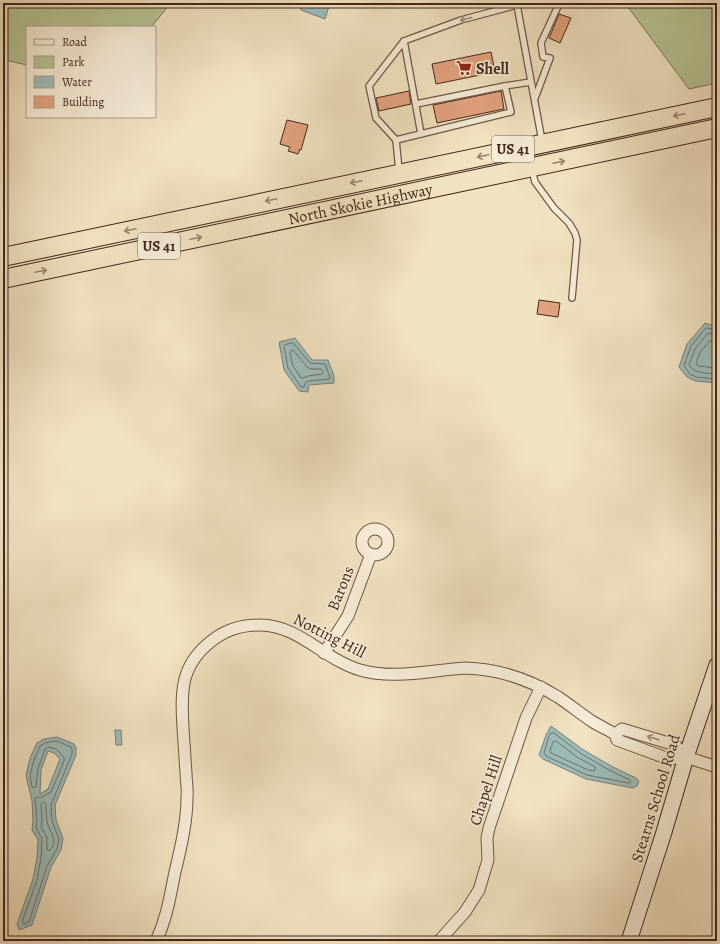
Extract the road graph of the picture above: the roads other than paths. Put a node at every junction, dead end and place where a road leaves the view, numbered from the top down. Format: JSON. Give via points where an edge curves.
{"nodes":[{"id":1,"x":524,"y":3,"type":"edge"},
{"id":2,"x":559,"y":3,"type":"edge"},
{"id":3,"x":518,"y":5,"type":"junction"},
{"id":4,"x":404,"y":41,"type":"junction"},
{"id":5,"x":531,"y":82,"type":"junction"},
{"id":6,"x":505,"y":86,"type":"junction"},
{"id":7,"x":534,"y":98,"type":"junction"},
{"id":8,"x":416,"y":104,"type":"junction"},
{"id":9,"x":717,"y":106,"type":"edge"},
{"id":10,"x":717,"y":128,"type":"edge"},
{"id":11,"x":422,"y":134,"type":"junction"},
{"id":12,"x":396,"y":140,"type":"junction"},
{"id":13,"x":543,"y":143,"type":"junction"},
{"id":14,"x":531,"y":167,"type":"junction"},
{"id":15,"x":399,"y":173,"type":"junction"},
{"id":16,"x":3,"y":257,"type":"edge"},
{"id":17,"x":3,"y":279,"type":"edge"},
{"id":18,"x":572,"y":298,"type":"dead end"},
{"id":19,"x":371,"y":554,"type":"dead end"},
{"id":20,"x":324,"y":653,"type":"junction"},
{"id":21,"x":717,"y":665,"type":"edge"},
{"id":22,"x":541,"y":687,"type":"junction"},
{"id":23,"x":686,"y":756,"type":"junction"},
{"id":24,"x":717,"y":767,"type":"edge"},
{"id":25,"x":156,"y":941,"type":"edge"},
{"id":26,"x":439,"y":941,"type":"edge"},
{"id":27,"x":629,"y":941,"type":"edge"}],
"edges":[{"from":1,"to":3,"type":"lane"},
{"from":2,"to":7,"type":"lane","via":[[541,43],[543,57],[550,58]]},
{"from":3,"to":4,"type":"lane","one_way":true,"via":[[461,20]]},
{"from":3,"to":5,"type":"lane"},
{"from":4,"to":8,"type":"lane"},
{"from":4,"to":12,"type":"lane","via":[[369,86],[376,118]]},
{"from":5,"to":6,"type":"lane"},
{"from":5,"to":7,"type":"lane"},
{"from":6,"to":8,"type":"lane"},
{"from":6,"to":11,"type":"lane","via":[[510,112]]},
{"from":7,"to":13,"type":"lane"},
{"from":8,"to":11,"type":"lane"},
{"from":9,"to":13,"type":"highway","name":"North Skokie Highway","number":"US 41","one_way":true},
{"from":14,"to":10,"type":"highway","name":"North Skokie Highway","number":"US 41","one_way":true},
{"from":11,"to":12,"type":"lane"},
{"from":12,"to":15,"type":"lane"},
{"from":13,"to":15,"type":"highway","name":"North Skokie Highway","number":"US 41","one_way":true},
{"from":17,"to":14,"type":"highway","name":"North Skokie Highway","number":"US 41","one_way":true},
{"from":14,"to":18,"type":"lane","via":[[540,190],[576,233]]},
{"from":15,"to":16,"type":"highway","name":"North Skokie Highway","number":"US 41","one_way":true},
{"from":19,"to":20,"type":"street","name":"Barons","via":[[348,616]]},
{"from":20,"to":22,"type":"street","name":"Notting Hill","via":[[348,666],[373,673],[477,668],[509,674]]},
{"from":20,"to":25,"type":"street","name":"Notting Hill","via":[[284,629],[260,625],[238,627],[220,635],[204,647],[190,667],[185,677],[182,697],[186,816],[168,909]]},
{"from":21,"to":23,"type":"main road","name":"Stearns School Road"},
{"from":22,"to":23,"type":"street","name":"Notting Hill","via":[[615,734],[617,740],[669,759]]},
{"from":22,"to":26,"type":"street","name":"Chapel Hill","via":[[526,718],[489,828],[488,860],[479,890],[465,912]]},
{"from":23,"to":24,"type":"street"},
{"from":23,"to":27,"type":"main road","name":"Stearns School Road"}]}
